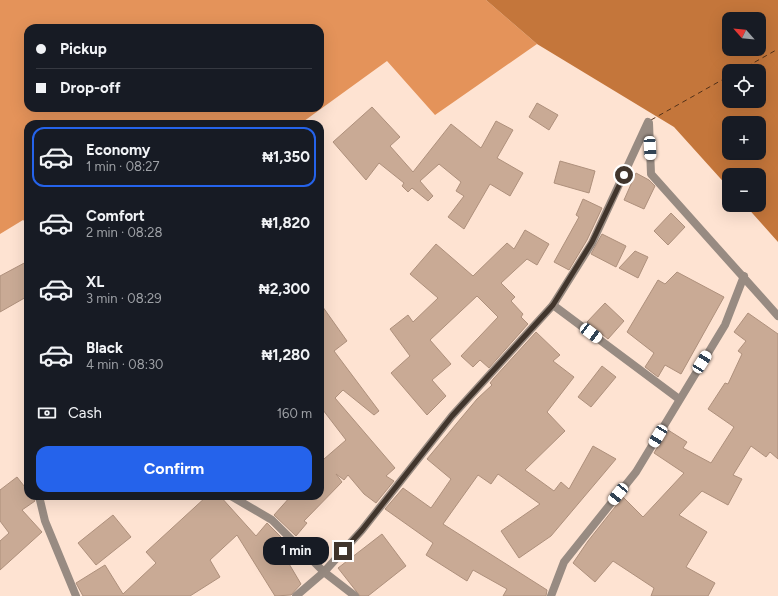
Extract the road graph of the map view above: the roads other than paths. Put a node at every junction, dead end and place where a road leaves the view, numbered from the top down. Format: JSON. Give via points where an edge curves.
{"nodes":[{"id":1,"x":744,"y":276,"type":"junction"},
{"id":2,"x":553,"y":305,"type":"junction"},
{"id":3,"x":778,"y":316,"type":"edge"},
{"id":4,"x":679,"y":399,"type":"junction"},
{"id":5,"x":40,"y":500,"type":"edge"},
{"id":6,"x":238,"y":500,"type":"edge"},
{"id":7,"x":324,"y":572,"type":"junction"},
{"id":8,"x":76,"y":596,"type":"edge"},
{"id":9,"x":296,"y":596,"type":"edge"},
{"id":10,"x":354,"y":596,"type":"edge"},
{"id":11,"x":551,"y":596,"type":"edge"}],
"edges":[{"from":1,"to":2,"type":"street","via":[[651,174],[648,122],[592,242]]},
{"from":1,"to":3,"type":"street"},
{"from":1,"to":4,"type":"street","via":[[725,325]]},
{"from":2,"to":4,"type":"street"},
{"from":2,"to":7,"type":"street","via":[[452,416],[362,530]]},
{"from":4,"to":11,"type":"street","via":[[636,472],[564,562]]},
{"from":5,"to":8,"type":"street","via":[[45,521]]},
{"from":6,"to":7,"type":"street","via":[[272,520]]},
{"from":7,"to":9,"type":"street"},
{"from":7,"to":10,"type":"street"}]}
